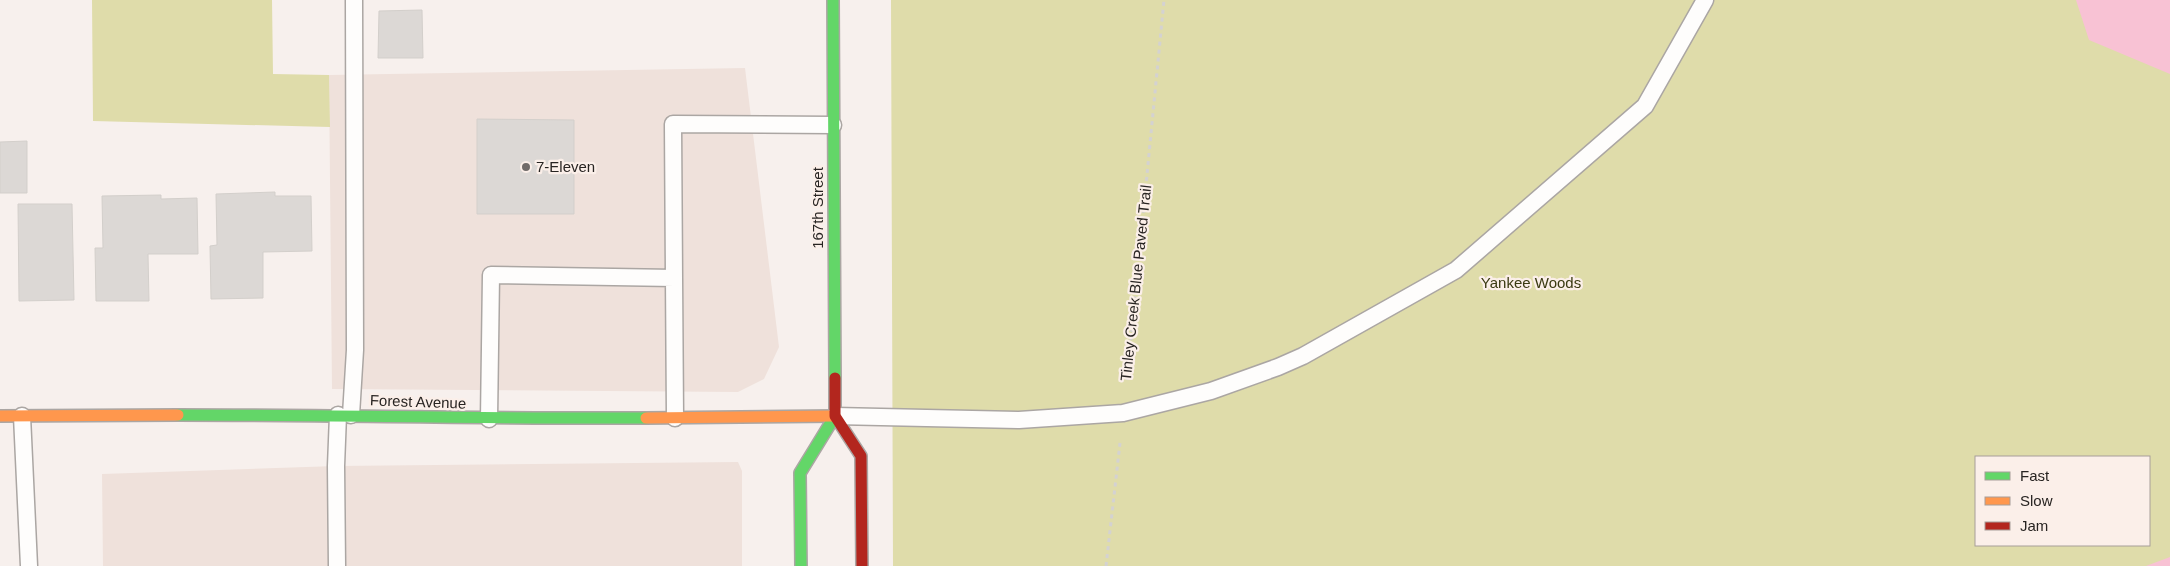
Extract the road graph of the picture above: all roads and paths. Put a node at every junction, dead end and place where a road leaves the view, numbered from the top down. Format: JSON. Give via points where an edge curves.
{"nodes":[{"id":1,"x":354,"y":0,"type":"edge"},
{"id":2,"x":833,"y":0,"type":"edge"},
{"id":3,"x":1164,"y":0,"type":"edge"},
{"id":4,"x":1705,"y":0,"type":"edge"},
{"id":5,"x":833,"y":124,"type":"junction"},
{"id":6,"x":674,"y":278,"type":"junction"},
{"id":7,"x":1123,"y":413,"type":"junction"},
{"id":8,"x":344,"y":415,"type":"junction"},
{"id":9,"x":0,"y":416,"type":"edge"},
{"id":10,"x":22,"y":416,"type":"junction"},
{"id":11,"x":835,"y":416,"type":"junction"},
{"id":12,"x":676,"y":418,"type":"junction"},
{"id":13,"x":489,"y":419,"type":"junction"},
{"id":14,"x":29,"y":566,"type":"edge"},
{"id":15,"x":337,"y":566,"type":"edge"},
{"id":16,"x":801,"y":566,"type":"edge"},
{"id":17,"x":862,"y":566,"type":"edge"},
{"id":18,"x":1106,"y":566,"type":"edge"}],
"edges":[{"from":1,"to":8,"type":"lane","via":[[355,350]]},
{"from":2,"to":5,"type":"street","name":"167th Street"},
{"from":3,"to":7,"type":"path","name":"Tinley Creek Blue Paved Trail"},
{"from":4,"to":7,"type":"lane","via":[[1645,106],[1456,270],[1287,364],[1210,391]]},
{"from":5,"to":6,"type":"lane","via":[[673,124]]},
{"from":5,"to":11,"type":"street","name":"167th Street"},
{"from":6,"to":12,"type":"lane"},
{"from":6,"to":13,"type":"lane","via":[[490,275]]},
{"from":7,"to":11,"type":"lane","via":[[1019,420]]},
{"from":7,"to":18,"type":"path","name":"Tinley Creek Blue Paved Trail"},
{"from":8,"to":10,"type":"street","name":"Forest Avenue"},
{"from":8,"to":13,"type":"street","name":"Forest Avenue"},
{"from":8,"to":15,"type":"lane","via":[[336,466]]},
{"from":9,"to":10,"type":"street","name":"Forest Avenue"},
{"from":10,"to":14,"type":"lane"},
{"from":11,"to":12,"type":"street","name":"Forest Avenue"},
{"from":11,"to":16,"type":"street","via":[[800,473]]},
{"from":11,"to":17,"type":"street","via":[[861,456]]},
{"from":12,"to":13,"type":"street","name":"Forest Avenue"}]}
